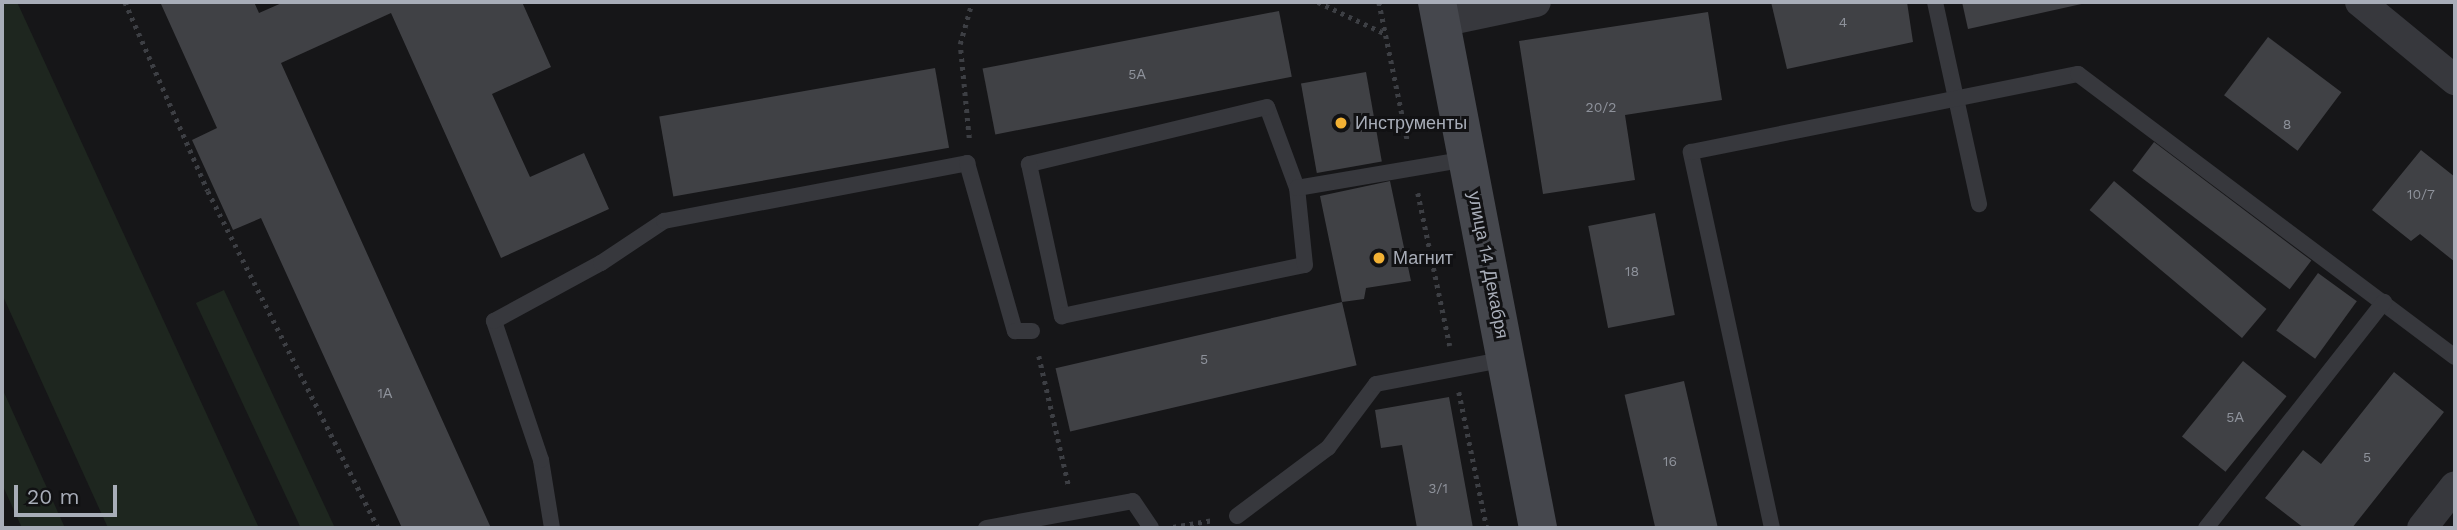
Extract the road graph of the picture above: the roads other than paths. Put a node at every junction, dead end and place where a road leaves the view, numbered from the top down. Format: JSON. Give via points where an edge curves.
{"nodes":[{"id":1,"x":1536,"y":2,"type":"edge"},
{"id":2,"x":1935,"y":2,"type":"edge"},
{"id":3,"x":2360,"y":2,"type":"edge"},
{"id":4,"x":1439,"y":12,"type":"edge"},
{"id":5,"x":2455,"y":80,"type":"edge"},
{"id":6,"x":1955,"y":98,"type":"junction"},
{"id":7,"x":1467,"y":159,"type":"junction"},
{"id":8,"x":1297,"y":188,"type":"junction"},
{"id":9,"x":1979,"y":204,"type":"dead end"},
{"id":10,"x":2384,"y":302,"type":"junction"},
{"id":11,"x":1032,"y":331,"type":"road end"},
{"id":12,"x":2455,"y":357,"type":"edge"},
{"id":13,"x":1506,"y":359,"type":"junction"},
{"id":14,"x":2455,"y":486,"type":"edge"},
{"id":15,"x":1237,"y":516,"type":"road end"},
{"id":16,"x":552,"y":528,"type":"edge"},
{"id":17,"x":986,"y":528,"type":"edge"},
{"id":18,"x":1151,"y":528,"type":"edge"},
{"id":19,"x":1538,"y":528,"type":"edge"},
{"id":20,"x":1772,"y":528,"type":"edge"},
{"id":21,"x":2206,"y":528,"type":"edge"},
{"id":22,"x":2422,"y":528,"type":"edge"}],
"edges":[{"from":1,"to":4,"type":"street"},
{"from":2,"to":6,"type":"lane"},
{"from":3,"to":5,"type":"street"},
{"from":4,"to":7,"type":"main road","name":"улица 14 Декабря"},
{"from":6,"to":9,"type":"lane"},
{"from":6,"to":10,"type":"lane","via":[[2078,74]]},
{"from":6,"to":20,"type":"lane","via":[[1691,152]]},
{"from":7,"to":8,"type":"lane"},
{"from":7,"to":13,"type":"main road","name":"улица 14 Декабря"},
{"from":8,"to":8,"type":"lane","via":[[1305,265],[1062,316],[1029,164],[1267,107]]},
{"from":10,"to":12,"type":"lane"},
{"from":10,"to":21,"type":"lane"},
{"from":11,"to":16,"type":"lane","via":[[1015,331],[967,163],[664,221],[601,263],[494,321],[541,460]]},
{"from":13,"to":15,"type":"lane","via":[[1376,384],[1328,448]]},
{"from":13,"to":19,"type":"main road","name":"улица 14 Декабря"},
{"from":14,"to":22,"type":"street"},
{"from":17,"to":18,"type":"lane","via":[[1133,500]]}]}
